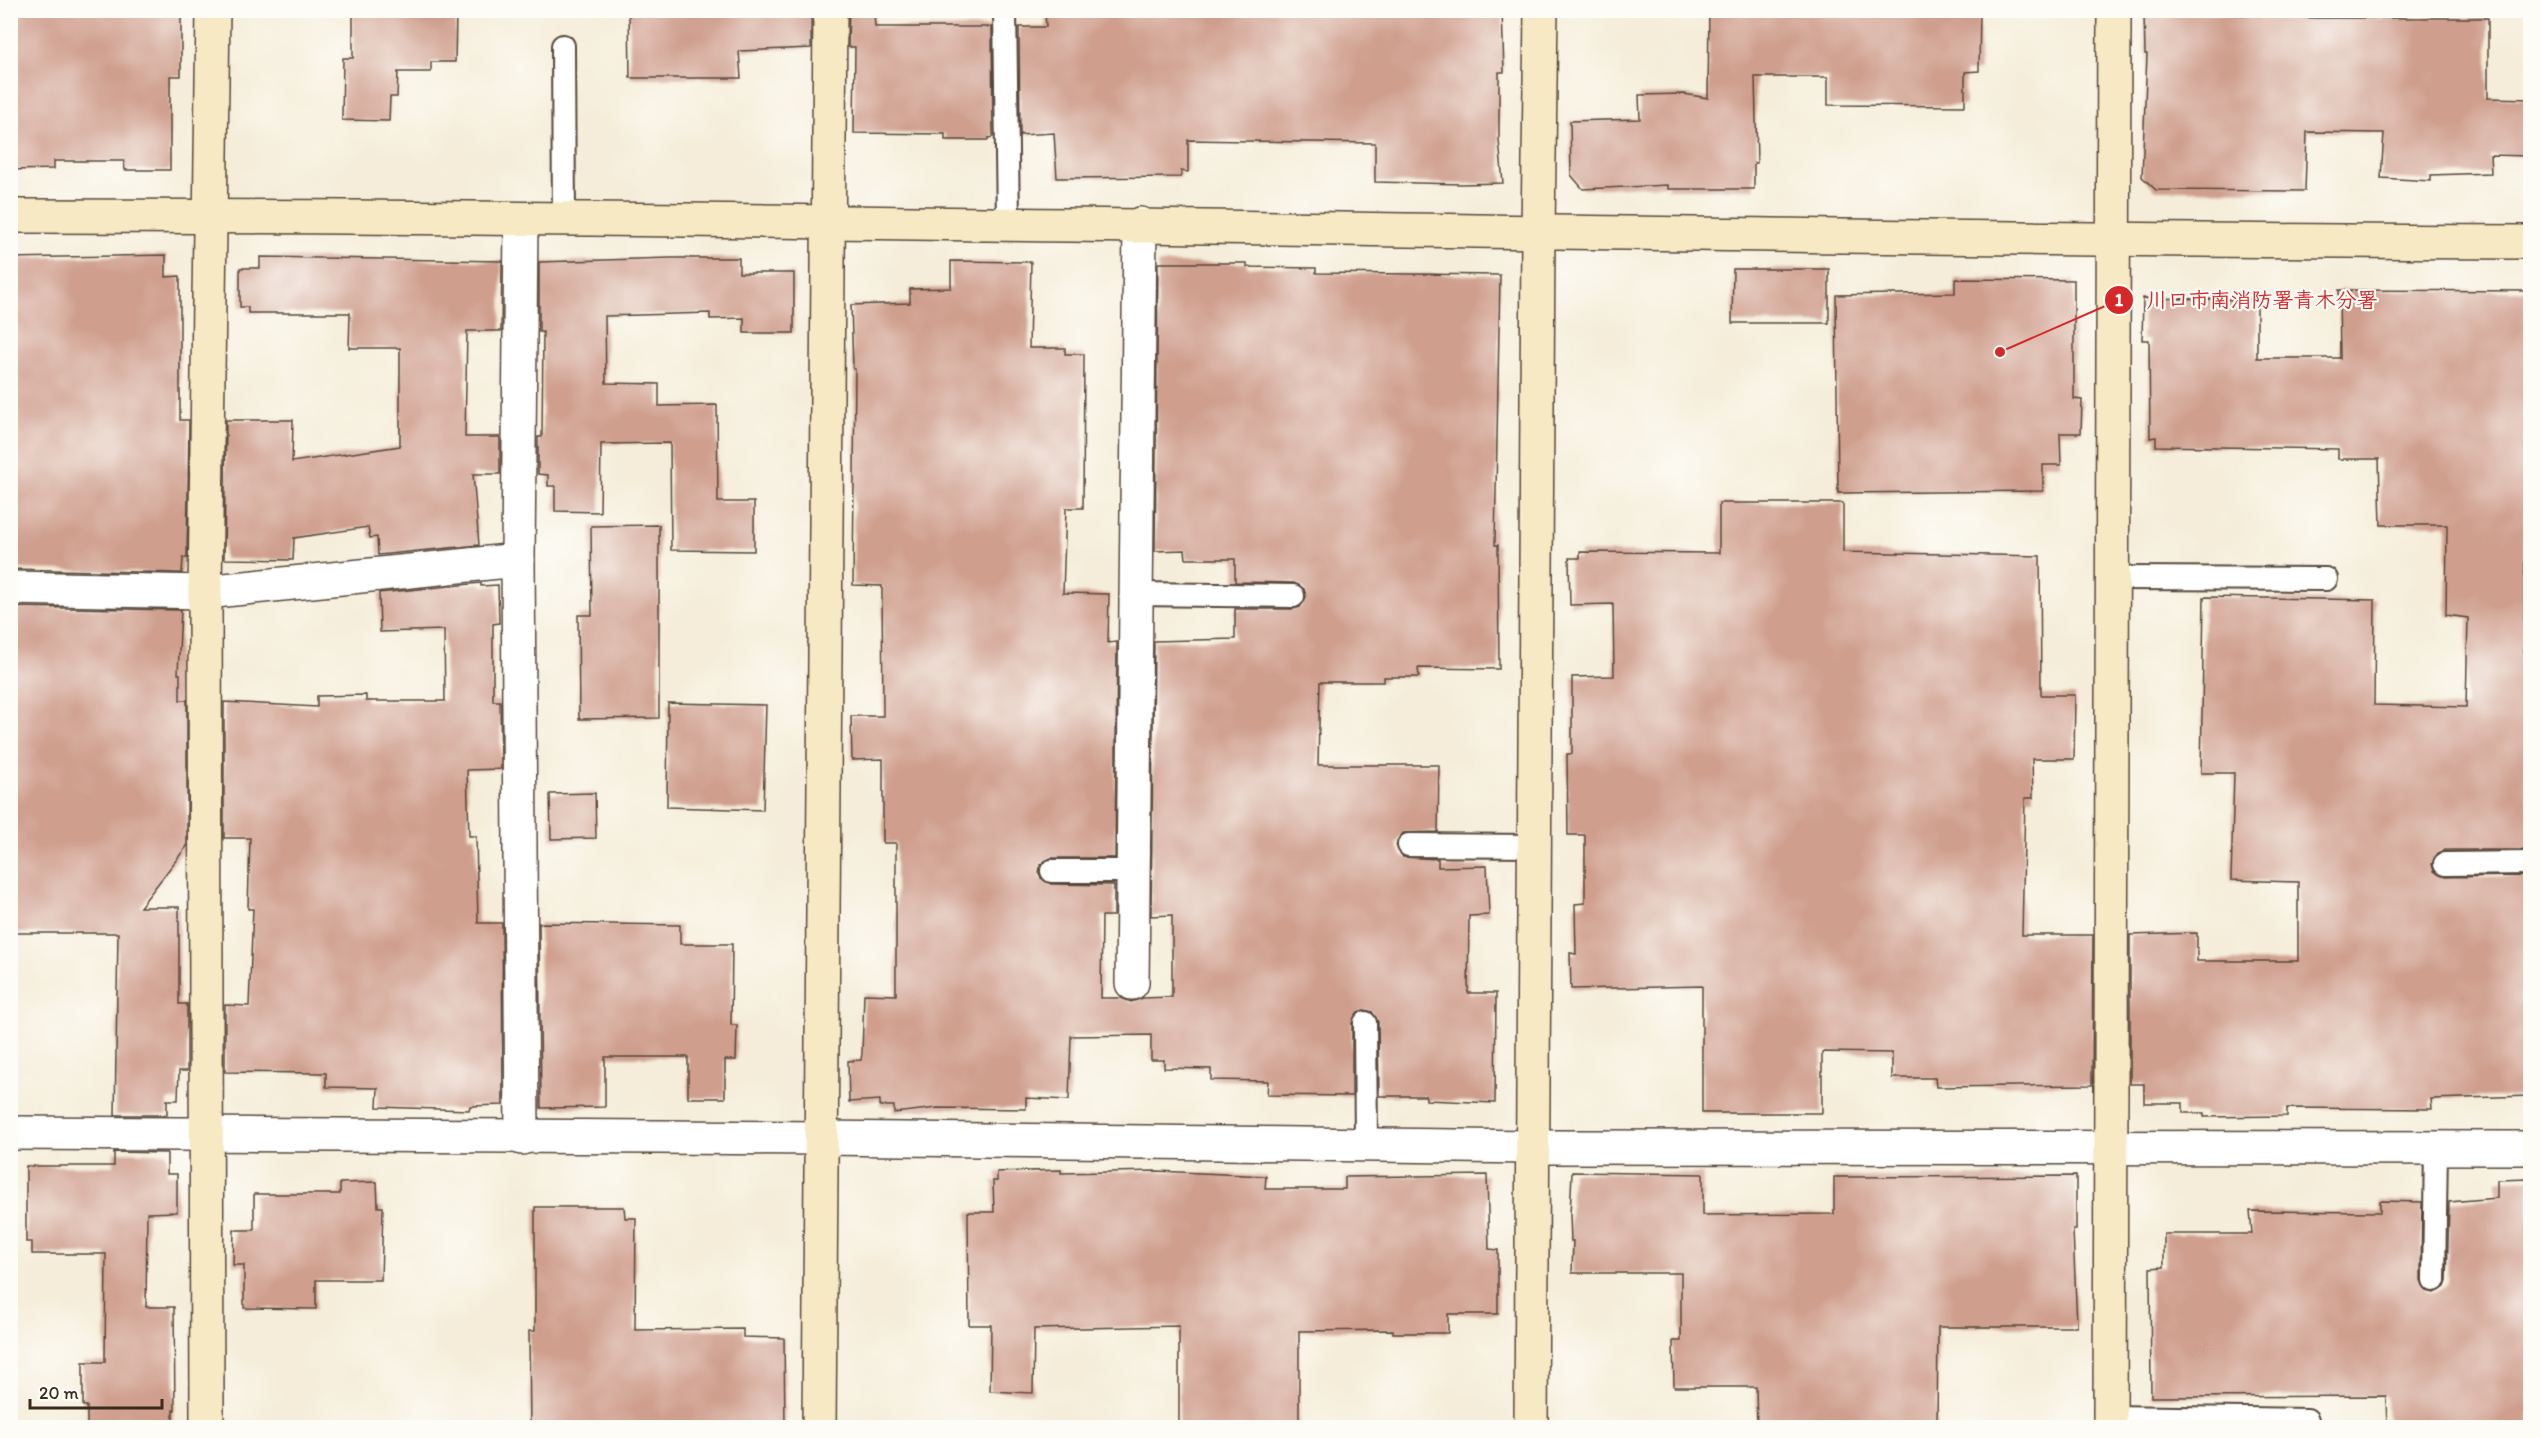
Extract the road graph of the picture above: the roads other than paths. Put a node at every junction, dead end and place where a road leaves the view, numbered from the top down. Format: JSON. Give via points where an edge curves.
{"nodes":[{"id":1,"x":213,"y":10,"type":"edge"},
{"id":2,"x":830,"y":10,"type":"edge"},
{"id":3,"x":1005,"y":10,"type":"edge"},
{"id":4,"x":1541,"y":10,"type":"edge"},
{"id":5,"x":2114,"y":10,"type":"edge"},
{"id":6,"x":563,"y":46,"type":"dead end"},
{"id":7,"x":10,"y":216,"type":"edge"},
{"id":8,"x":211,"y":216,"type":"junction"},
{"id":9,"x":520,"y":220,"type":"junction"},
{"id":10,"x":564,"y":220,"type":"junction"},
{"id":11,"x":830,"y":221,"type":"junction"},
{"id":12,"x":1008,"y":223,"type":"junction"},
{"id":13,"x":1140,"y":224,"type":"junction"},
{"id":14,"x":1538,"y":232,"type":"junction"},
{"id":15,"x":2114,"y":240,"type":"junction"},
{"id":16,"x":2530,"y":242,"type":"edge"},
{"id":17,"x":518,"y":560,"type":"junction"},
{"id":18,"x":2113,"y":578,"type":"junction"},
{"id":19,"x":2326,"y":579,"type":"dead end"},
{"id":20,"x":10,"y":588,"type":"edge"},
{"id":21,"x":205,"y":592,"type":"junction"},
{"id":22,"x":1136,"y":594,"type":"junction"},
{"id":23,"x":1293,"y":596,"type":"dead end"},
{"id":24,"x":1409,"y":845,"type":"dead end"},
{"id":25,"x":1535,"y":846,"type":"junction"},
{"id":26,"x":2530,"y":863,"type":"edge"},
{"id":27,"x":2445,"y":864,"type":"dead end"},
{"id":28,"x":1052,"y":871,"type":"dead end"},
{"id":29,"x":1133,"y":871,"type":"junction"},
{"id":30,"x":1132,"y":983,"type":"dead end"},
{"id":31,"x":1365,"y":1023,"type":"dead end"},
{"id":32,"x":10,"y":1133,"type":"edge"},
{"id":33,"x":206,"y":1133,"type":"junction"},
{"id":34,"x":522,"y":1138,"type":"junction"},
{"id":35,"x":822,"y":1138,"type":"junction"},
{"id":36,"x":1366,"y":1144,"type":"junction"},
{"id":37,"x":1533,"y":1147,"type":"junction"},
{"id":38,"x":2436,"y":1148,"type":"junction"},
{"id":39,"x":2530,"y":1148,"type":"edge"},
{"id":40,"x":2111,"y":1149,"type":"junction"},
{"id":41,"x":2434,"y":1280,"type":"dead end"},
{"id":42,"x":2307,"y":1420,"type":"dead end"},
{"id":43,"x":2110,"y":1422,"type":"edge"},
{"id":44,"x":207,"y":1428,"type":"edge"},
{"id":45,"x":819,"y":1428,"type":"edge"},
{"id":46,"x":1531,"y":1428,"type":"edge"}],
"edges":[{"from":1,"to":8,"type":"street"},
{"from":2,"to":11,"type":"street"},
{"from":3,"to":12,"type":"lane"},
{"from":4,"to":14,"type":"street"},
{"from":5,"to":15,"type":"street"},
{"from":6,"to":10,"type":"lane"},
{"from":7,"to":8,"type":"street"},
{"from":8,"to":9,"type":"street"},
{"from":8,"to":21,"type":"street"},
{"from":9,"to":10,"type":"street"},
{"from":9,"to":17,"type":"street"},
{"from":10,"to":11,"type":"street"},
{"from":11,"to":12,"type":"street"},
{"from":11,"to":35,"type":"street"},
{"from":12,"to":13,"type":"street"},
{"from":13,"to":14,"type":"street"},
{"from":13,"to":22,"type":"street"},
{"from":14,"to":15,"type":"street"},
{"from":14,"to":25,"type":"street"},
{"from":15,"to":16,"type":"street"},
{"from":15,"to":18,"type":"street"},
{"from":17,"to":21,"type":"street"},
{"from":17,"to":34,"type":"street"},
{"from":18,"to":19,"type":"lane"},
{"from":18,"to":40,"type":"street"},
{"from":20,"to":21,"type":"street"},
{"from":21,"to":33,"type":"street"},
{"from":22,"to":23,"type":"lane"},
{"from":22,"to":29,"type":"street"},
{"from":24,"to":25,"type":"lane"},
{"from":25,"to":37,"type":"street"},
{"from":26,"to":27,"type":"lane"},
{"from":28,"to":29,"type":"lane"},
{"from":29,"to":30,"type":"street"},
{"from":31,"to":36,"type":"lane"},
{"from":32,"to":33,"type":"street"},
{"from":33,"to":34,"type":"street"},
{"from":33,"to":44,"type":"street"},
{"from":34,"to":35,"type":"street"},
{"from":35,"to":36,"type":"street"},
{"from":35,"to":45,"type":"street"},
{"from":36,"to":37,"type":"street"},
{"from":37,"to":40,"type":"street"},
{"from":37,"to":46,"type":"street"},
{"from":38,"to":39,"type":"street"},
{"from":38,"to":40,"type":"street"},
{"from":38,"to":41,"type":"lane"},
{"from":40,"to":43,"type":"street"},
{"from":42,"to":43,"type":"lane"}]}
